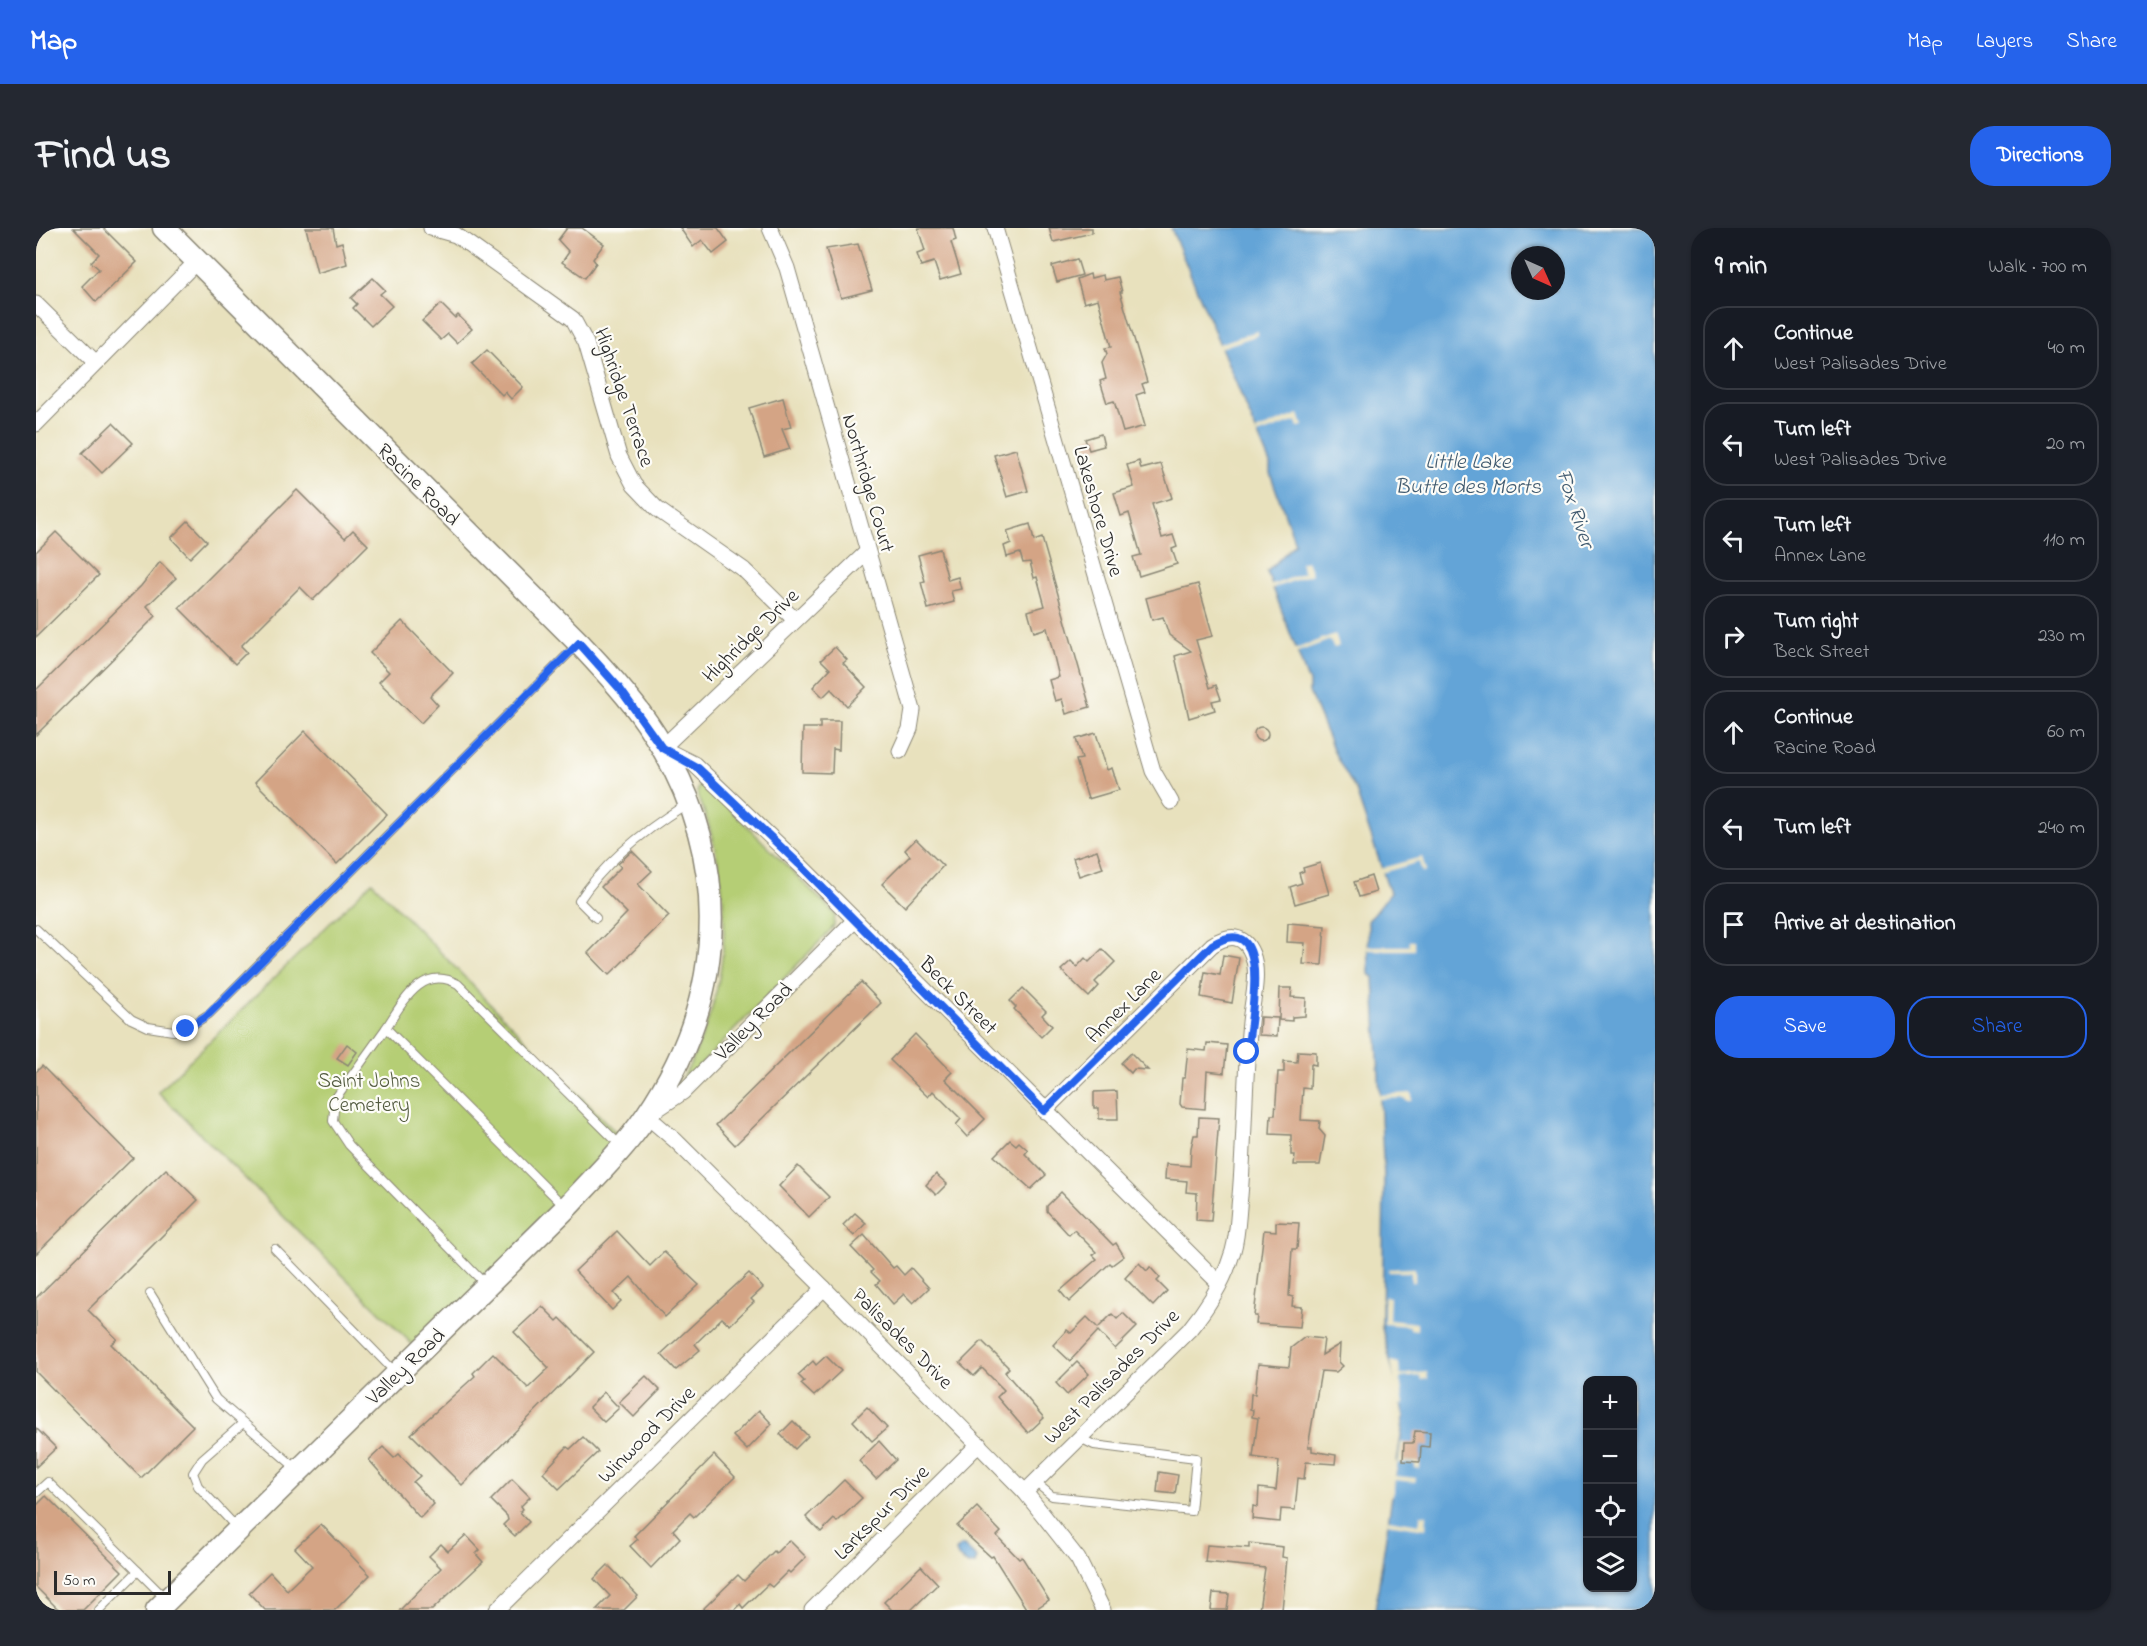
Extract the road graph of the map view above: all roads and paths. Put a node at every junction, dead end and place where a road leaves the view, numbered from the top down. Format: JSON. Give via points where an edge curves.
{"nodes":[{"id":1,"x":164,"y":228,"type":"edge"},
{"id":2,"x":431,"y":228,"type":"edge"},
{"id":3,"x":770,"y":228,"type":"edge"},
{"id":4,"x":995,"y":228,"type":"edge"},
{"id":5,"x":197,"y":261,"type":"junction"},
{"id":6,"x":36,"y":304,"type":"edge"},
{"id":7,"x":96,"y":363,"type":"junction"},
{"id":8,"x":36,"y":424,"type":"edge"},
{"id":9,"x":867,"y":552,"type":"junction"},
{"id":10,"x":795,"y":620,"type":"junction"},
{"id":11,"x":579,"y":643,"type":"junction"},
{"id":12,"x":662,"y":748,"type":"junction"},
{"id":13,"x":900,"y":751,"type":"dead end"},
{"id":14,"x":1171,"y":802,"type":"dead end"},
{"id":15,"x":689,"y":803,"type":"junction"},
{"id":16,"x":596,"y":918,"type":"dead end"},
{"id":17,"x":855,"y":920,"type":"junction"},
{"id":18,"x":36,"y":929,"type":"edge"},
{"id":19,"x":1235,"y":936,"type":"joint"},
{"id":20,"x":386,"y":1028,"type":"junction"},
{"id":21,"x":1044,"y":1111,"type":"junction"},
{"id":22,"x":646,"y":1116,"type":"junction"},
{"id":23,"x":622,"y":1147,"type":"junction"},
{"id":24,"x":566,"y":1208,"type":"junction"},
{"id":25,"x":274,"y":1249,"type":"dead end"},
{"id":26,"x":1219,"y":1283,"type":"junction"},
{"id":27,"x":487,"y":1286,"type":"junction"},
{"id":28,"x":824,"y":1288,"type":"junction"},
{"id":29,"x":150,"y":1293,"type":"dead end"},
{"id":30,"x":397,"y":1374,"type":"junction"},
{"id":31,"x":243,"y":1423,"type":"junction"},
{"id":32,"x":1080,"y":1438,"type":"junction"},
{"id":33,"x":979,"y":1444,"type":"junction"},
{"id":34,"x":298,"y":1470,"type":"junction"},
{"id":35,"x":1030,"y":1487,"type":"junction"},
{"id":36,"x":36,"y":1493,"type":"edge"},
{"id":37,"x":238,"y":1529,"type":"junction"},
{"id":38,"x":138,"y":1571,"type":"junction"},
{"id":39,"x":162,"y":1605,"type":"edge"},
{"id":40,"x":823,"y":1606,"type":"edge"},
{"id":41,"x":99,"y":1610,"type":"edge"},
{"id":42,"x":497,"y":1610,"type":"edge"},
{"id":43,"x":1103,"y":1610,"type":"edge"}],
"edges":[{"from":1,"to":5,"type":"main road","name":"Racine Road"},
{"from":2,"to":10,"type":"street","name":"Highridge Terrace","via":[[456,235],[573,319],[586,343],[619,456],[634,485],[657,508],[744,570]]},
{"from":3,"to":9,"type":"street","name":"Northridge Court","via":[[787,268]]},
{"from":4,"to":14,"type":"street","name":"Lakeshore Drive","via":[[1153,771]]},
{"from":5,"to":7,"type":"street"},
{"from":5,"to":11,"type":"main road","name":"Racine Road"},
{"from":6,"to":7,"type":"street"},
{"from":7,"to":8,"type":"street"},
{"from":9,"to":10,"type":"street","name":"Highridge Drive"},
{"from":9,"to":13,"type":"street","name":"Northridge Court","via":[[914,710]]},
{"from":10,"to":12,"type":"street","name":"Highridge Drive"},
{"from":11,"to":12,"type":"main road","name":"Racine Road","via":[[620,689]]},
{"from":11,"to":18,"type":"lane","via":[[209,1014],[186,1029],[161,1031],[131,1019]]},
{"from":12,"to":15,"type":"main road","name":"Valley Road"},
{"from":12,"to":17,"type":"street","name":"Beck Street","via":[[694,764]]},
{"from":15,"to":16,"type":"lane","via":[[654,825],[592,881],[579,901]]},
{"from":15,"to":22,"type":"main road","name":"Valley Road","via":[[708,870],[712,935],[708,968],[679,1061]]},
{"from":17,"to":21,"type":"street","name":"Beck Street"},
{"from":17,"to":22,"type":"street","name":"Valley Road","via":[[683,1092]]},
{"from":19,"to":21,"type":"street","name":"Annex Lane","via":[[1224,937],[1212,945]]},
{"from":19,"to":26,"type":"street","name":"West Palisades Drive","via":[[1249,947],[1255,974],[1236,1236]]},
{"from":20,"to":23,"type":"lane","via":[[419,984],[428,979],[448,978]]},
{"from":20,"to":24,"type":"lane"},
{"from":20,"to":27,"type":"lane","via":[[335,1099],[333,1121],[349,1144]]},
{"from":21,"to":26,"type":"street","name":"Beck Street"},
{"from":22,"to":23,"type":"main road","name":"Valley Road"},
{"from":22,"to":28,"type":"street","name":"Palisades Drive"},
{"from":23,"to":24,"type":"main road","name":"Valley Road"},
{"from":24,"to":27,"type":"main road","name":"Valley Road"},
{"from":25,"to":30,"type":"lane"},
{"from":26,"to":32,"type":"street","name":"West Palisades Drive","via":[[1189,1330]]},
{"from":27,"to":30,"type":"main road","name":"Valley Road"},
{"from":28,"to":33,"type":"street","name":"Palisades Drive"},
{"from":28,"to":42,"type":"street","name":"Winwood Drive"},
{"from":29,"to":31,"type":"lane","via":[[216,1399]]},
{"from":30,"to":34,"type":"main road","name":"Valley Road"},
{"from":31,"to":34,"type":"lane"},
{"from":31,"to":37,"type":"lane","via":[[202,1459],[193,1473],[198,1486]]},
{"from":32,"to":35,"type":"street","name":"West Palisades Drive"},
{"from":32,"to":35,"type":"lane","via":[[1094,1445],[1196,1458],[1191,1511],[1052,1496]]},
{"from":33,"to":35,"type":"street","name":"Palisades Drive"},
{"from":33,"to":40,"type":"street","name":"Larkspur Drive"},
{"from":34,"to":37,"type":"main road","name":"Valley Road"},
{"from":35,"to":43,"type":"street","name":"Palisades Drive","via":[[1078,1559]]},
{"from":36,"to":38,"type":"lane","via":[[48,1482]]},
{"from":37,"to":39,"type":"main road","name":"Valley Road"},
{"from":38,"to":39,"type":"lane"},
{"from":38,"to":41,"type":"lane"}]}
